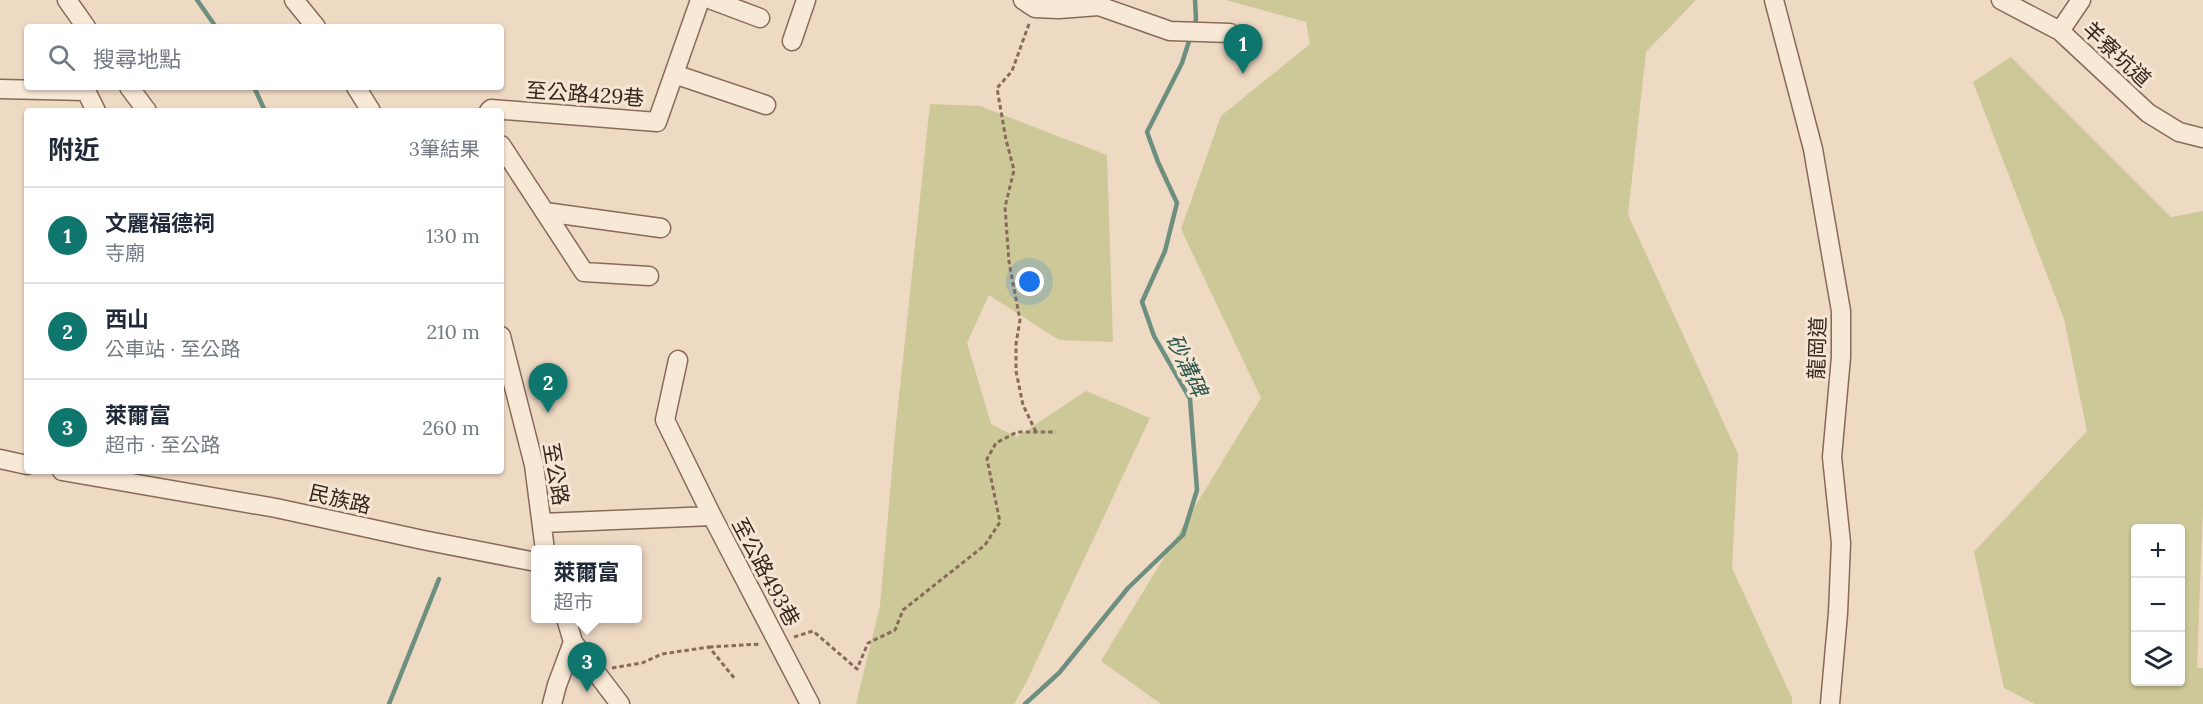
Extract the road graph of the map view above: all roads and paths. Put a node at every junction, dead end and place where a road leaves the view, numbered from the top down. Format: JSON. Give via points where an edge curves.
{"nodes":[{"id":1,"x":67,"y":0,"type":"edge"},
{"id":2,"x":294,"y":0,"type":"edge"},
{"id":3,"x":700,"y":0,"type":"edge"},
{"id":4,"x":712,"y":0,"type":"edge"},
{"id":5,"x":806,"y":0,"type":"edge"},
{"id":6,"x":1774,"y":0,"type":"edge"},
{"id":7,"x":2001,"y":0,"type":"edge"},
{"id":8,"x":2081,"y":0,"type":"edge"},
{"id":9,"x":1099,"y":3,"type":"edge"},
{"id":10,"x":1038,"y":4,"type":"edge"},
{"id":11,"x":760,"y":18,"type":"dead end"},
{"id":12,"x":84,"y":24,"type":"edge"},
{"id":13,"x":314,"y":24,"type":"edge"},
{"id":14,"x":2060,"y":31,"type":"junction"},
{"id":15,"x":1230,"y":33,"type":"dead end"},
{"id":16,"x":792,"y":41,"type":"dead end"},
{"id":17,"x":674,"y":74,"type":"junction"},
{"id":18,"x":0,"y":89,"type":"edge"},
{"id":19,"x":24,"y":90,"type":"edge"},
{"id":20,"x":43,"y":90,"type":"edge"},
{"id":21,"x":131,"y":90,"type":"edge"},
{"id":22,"x":358,"y":90,"type":"edge"},
{"id":23,"x":766,"y":105,"type":"dead end"},
{"id":24,"x":94,"y":108,"type":"edge"},
{"id":25,"x":145,"y":108,"type":"edge"},
{"id":26,"x":369,"y":108,"type":"edge"},
{"id":27,"x":504,"y":110,"type":"edge"},
{"id":28,"x":2203,"y":138,"type":"edge"},
{"id":29,"x":504,"y":150,"type":"edge"},
{"id":30,"x":545,"y":212,"type":"junction"},
{"id":31,"x":661,"y":228,"type":"dead end"},
{"id":32,"x":649,"y":276,"type":"dead end"},
{"id":33,"x":504,"y":348,"type":"edge"},
{"id":34,"x":678,"y":360,"type":"dead end"},
{"id":35,"x":1036,"y":432,"type":"junction"},
{"id":36,"x":1056,"y":432,"type":"dead end"},
{"id":37,"x":0,"y":459,"type":"edge"},
{"id":38,"x":24,"y":464,"type":"edge"},
{"id":39,"x":79,"y":474,"type":"edge"},
{"id":40,"x":712,"y":516,"type":"junction"},
{"id":41,"x":542,"y":523,"type":"junction"},
{"id":42,"x":545,"y":545,"type":"edge"},
{"id":43,"x":531,"y":561,"type":"edge"},
{"id":44,"x":567,"y":623,"type":"edge"},
{"id":45,"x":573,"y":642,"type":"junction"},
{"id":46,"x":778,"y":642,"type":"junction"},
{"id":47,"x":709,"y":647,"type":"junction"},
{"id":48,"x":596,"y":673,"type":"junction"},
{"id":49,"x":735,"y":679,"type":"dead end"},
{"id":50,"x":552,"y":704,"type":"edge"},
{"id":51,"x":620,"y":704,"type":"edge"},
{"id":52,"x":810,"y":704,"type":"edge"},
{"id":53,"x":1830,"y":704,"type":"edge"}],
"edges":[{"from":1,"to":12,"type":"street"},
{"from":2,"to":13,"type":"street"},
{"from":3,"to":17,"type":"street","name":"至公路429巷"},
{"from":4,"to":11,"type":"street"},
{"from":5,"to":16,"type":"street"},
{"from":6,"to":53,"type":"street","name":"龍岡道","via":[[1813,149],[1841,311],[1832,457],[1841,543]]},
{"from":7,"to":14,"type":"street","name":"羊寮坑道"},
{"from":8,"to":14,"type":"street"},
{"from":9,"to":10,"type":"street","via":[[1059,9]]},
{"from":9,"to":15,"type":"street","via":[[1170,31]]},
{"from":10,"to":35,"type":"path","via":[[1012,71],[997,88],[1014,170],[1005,207],[1009,262],[1020,320],[1016,371],[1023,405]]},
{"from":14,"to":28,"type":"street","name":"羊寮坑道","via":[[2148,113],[2179,132]]},
{"from":17,"to":23,"type":"street"},
{"from":17,"to":27,"type":"street","name":"至公路429巷","via":[[657,122]]},
{"from":18,"to":19,"type":"street"},
{"from":20,"to":24,"type":"street","via":[[86,91]]},
{"from":21,"to":25,"type":"street"},
{"from":22,"to":26,"type":"street"},
{"from":29,"to":30,"type":"street"},
{"from":30,"to":31,"type":"street"},
{"from":30,"to":32,"type":"street","via":[[584,272]]},
{"from":33,"to":41,"type":"street","name":"至公路","via":[[534,465]]},
{"from":34,"to":40,"type":"street","via":[[665,420]]},
{"from":35,"to":36,"type":"path"},
{"from":35,"to":46,"type":"path","via":[[1017,432],[996,443],[987,459],[1000,522],[985,545],[903,610],[895,630],[868,643],[857,669],[813,632]]},
{"from":37,"to":38,"type":"street"},
{"from":39,"to":43,"type":"street","name":"民族路","via":[[276,508]]},
{"from":40,"to":41,"type":"street","name":"至公路493巷"},
{"from":40,"to":46,"type":"street","name":"至公路493巷"},
{"from":41,"to":42,"type":"street","name":"至公路"},
{"from":44,"to":45,"type":"street"},
{"from":45,"to":48,"type":"street"},
{"from":45,"to":50,"type":"street"},
{"from":46,"to":47,"type":"path"},
{"from":46,"to":52,"type":"street","name":"至公路493巷"},
{"from":47,"to":48,"type":"path","via":[[662,654],[642,663]]},
{"from":47,"to":49,"type":"path"},
{"from":48,"to":51,"type":"street"}]}
